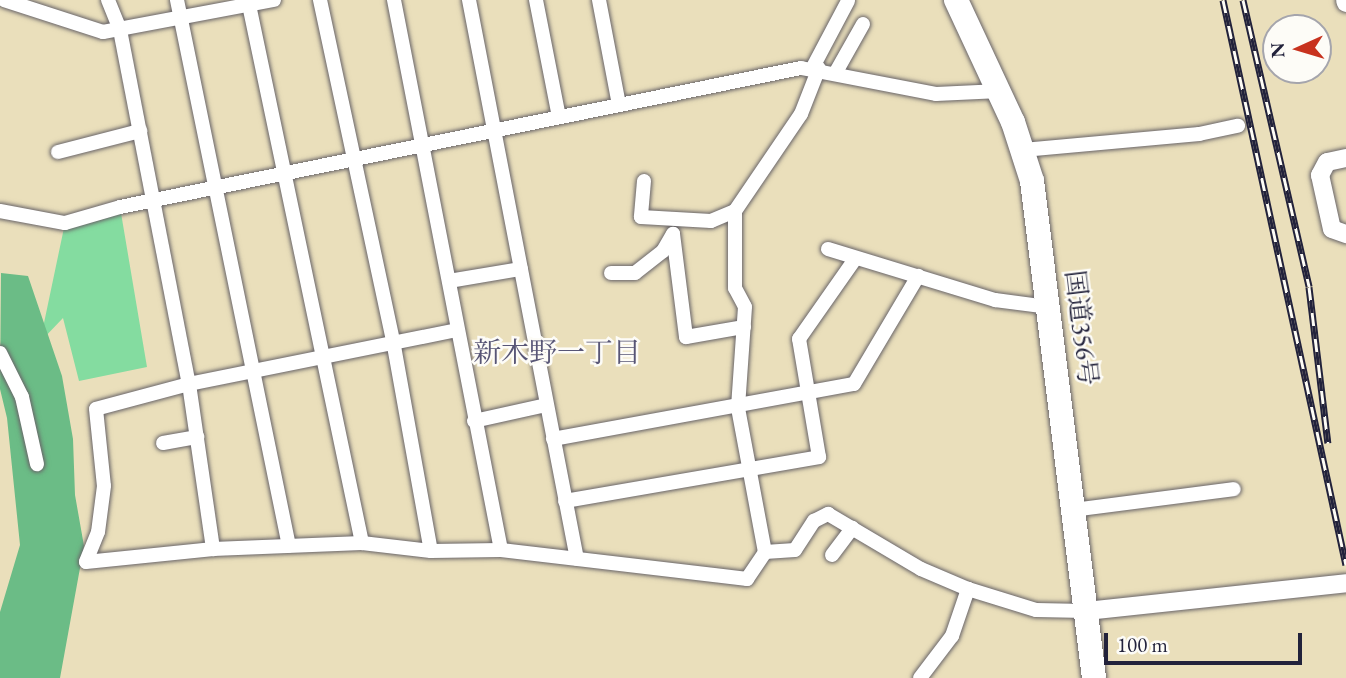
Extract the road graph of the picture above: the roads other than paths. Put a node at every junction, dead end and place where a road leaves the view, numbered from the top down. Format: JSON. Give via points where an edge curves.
{"nodes":[{"id":1,"x":4,"y":0,"type":"edge"},
{"id":2,"x":41,"y":0,"type":"edge"},
{"id":3,"x":108,"y":0,"type":"edge"},
{"id":4,"x":177,"y":0,"type":"edge"},
{"id":5,"x":274,"y":0,"type":"edge"},
{"id":6,"x":320,"y":0,"type":"edge"},
{"id":7,"x":394,"y":0,"type":"edge"},
{"id":8,"x":469,"y":0,"type":"edge"},
{"id":9,"x":536,"y":0,"type":"edge"},
{"id":10,"x":599,"y":0,"type":"edge"},
{"id":11,"x":956,"y":0,"type":"edge"},
{"id":12,"x":848,"y":1,"type":"edge"},
{"id":13,"x":248,"y":2,"type":"edge"},
{"id":14,"x":49,"y":16,"type":"junction"},
{"id":15,"x":182,"y":18,"type":"junction"},
{"id":16,"x":863,"y":24,"type":"dead end"},
{"id":17,"x":120,"y":30,"type":"junction"},
{"id":18,"x":816,"y":67,"type":"junction"},
{"id":19,"x":836,"y":72,"type":"junction"},
{"id":20,"x":1000,"y":91,"type":"junction"},
{"id":21,"x":619,"y":105,"type":"junction"},
{"id":22,"x":559,"y":117,"type":"junction"},
{"id":23,"x":1238,"y":126,"type":"dead end"},
{"id":24,"x":140,"y":131,"type":"junction"},
{"id":25,"x":494,"y":131,"type":"junction"},
{"id":26,"x":421,"y":146,"type":"junction"},
{"id":27,"x":1023,"y":150,"type":"junction"},
{"id":28,"x":58,"y":152,"type":"dead end"},
{"id":29,"x":1346,"y":158,"type":"edge"},
{"id":30,"x":354,"y":162,"type":"junction"},
{"id":31,"x":284,"y":176,"type":"junction"},
{"id":32,"x":644,"y":181,"type":"dead end"},
{"id":33,"x":216,"y":191,"type":"junction"},
{"id":34,"x":152,"y":203,"type":"junction"},
{"id":35,"x":0,"y":211,"type":"edge"},
{"id":36,"x":735,"y":211,"type":"junction"},
{"id":37,"x":682,"y":219,"type":"junction"},
{"id":38,"x":673,"y":234,"type":"junction"},
{"id":39,"x":1346,"y":234,"type":"edge"},
{"id":40,"x":828,"y":249,"type":"dead end"},
{"id":41,"x":855,"y":258,"type":"junction"},
{"id":42,"x":520,"y":269,"type":"junction"},
{"id":43,"x":611,"y":273,"type":"dead end"},
{"id":44,"x":918,"y":276,"type":"junction"},
{"id":45,"x":449,"y":281,"type":"junction"},
{"id":46,"x":1048,"y":307,"type":"junction"},
{"id":47,"x":744,"y":327,"type":"junction"},
{"id":48,"x":457,"y":330,"type":"junction"},
{"id":49,"x":394,"y":346,"type":"junction"},
{"id":50,"x":0,"y":353,"type":"edge"},
{"id":51,"x":325,"y":359,"type":"junction"},
{"id":52,"x":255,"y":372,"type":"junction"},
{"id":53,"x":189,"y":384,"type":"junction"},
{"id":54,"x":806,"y":393,"type":"junction"},
{"id":55,"x":546,"y":405,"type":"junction"},
{"id":56,"x":738,"y":408,"type":"junction"},
{"id":57,"x":474,"y":421,"type":"junction"},
{"id":58,"x":197,"y":437,"type":"junction"},
{"id":59,"x":553,"y":439,"type":"junction"},
{"id":60,"x":163,"y":443,"type":"dead end"},
{"id":61,"x":37,"y":464,"type":"dead end"},
{"id":62,"x":751,"y":470,"type":"junction"},
{"id":63,"x":1234,"y":489,"type":"dead end"},
{"id":64,"x":565,"y":501,"type":"junction"},
{"id":65,"x":1073,"y":510,"type":"junction"},
{"id":66,"x":852,"y":528,"type":"junction"},
{"id":67,"x":362,"y":543,"type":"junction"},
{"id":68,"x":289,"y":546,"type":"junction"},
{"id":69,"x":213,"y":550,"type":"junction"},
{"id":70,"x":501,"y":550,"type":"junction"},
{"id":71,"x":431,"y":551,"type":"junction"},
{"id":72,"x":765,"y":552,"type":"junction"},
{"id":73,"x":832,"y":555,"type":"dead end"},
{"id":74,"x":576,"y":559,"type":"junction"},
{"id":75,"x":1346,"y":583,"type":"edge"},
{"id":76,"x":968,"y":589,"type":"junction"},
{"id":77,"x":1086,"y":611,"type":"junction"},
{"id":78,"x":920,"y":678,"type":"edge"},
{"id":79,"x":1094,"y":678,"type":"edge"}],
"edges":[{"from":1,"to":14,"type":"street"},
{"from":2,"to":14,"type":"street"},
{"from":3,"to":17,"type":"street"},
{"from":4,"to":15,"type":"street"},
{"from":5,"to":13,"type":"street"},
{"from":6,"to":30,"type":"street"},
{"from":7,"to":26,"type":"street"},
{"from":8,"to":25,"type":"street"},
{"from":9,"to":22,"type":"street"},
{"from":10,"to":21,"type":"street"},
{"from":11,"to":20,"type":"highway","name":"国道356号"},
{"from":12,"to":18,"type":"street"},
{"from":13,"to":15,"type":"street"},
{"from":13,"to":31,"type":"street"},
{"from":14,"to":17,"type":"street","via":[[103,32]]},
{"from":15,"to":17,"type":"street"},
{"from":15,"to":33,"type":"street"},
{"from":16,"to":19,"type":"street"},
{"from":17,"to":24,"type":"street"},
{"from":18,"to":19,"type":"street"},
{"from":18,"to":21,"type":"street"},
{"from":18,"to":36,"type":"street","via":[[801,114]]},
{"from":19,"to":20,"type":"street","via":[[936,94]]},
{"from":20,"to":27,"type":"highway","name":"国道356号"},
{"from":21,"to":22,"type":"street"},
{"from":22,"to":25,"type":"street"},
{"from":23,"to":27,"type":"street","via":[[1199,134]]},
{"from":24,"to":28,"type":"street"},
{"from":24,"to":34,"type":"street"},
{"from":25,"to":26,"type":"street"},
{"from":25,"to":42,"type":"street"},
{"from":26,"to":30,"type":"street"},
{"from":26,"to":45,"type":"street"},
{"from":27,"to":46,"type":"highway","name":"国道356号","via":[[1036,207]]},
{"from":29,"to":39,"type":"street","via":[[1327,162],[1320,175],[1332,229]]},
{"from":30,"to":31,"type":"street"},
{"from":30,"to":49,"type":"street"},
{"from":31,"to":33,"type":"street"},
{"from":31,"to":51,"type":"street"},
{"from":32,"to":37,"type":"street","via":[[641,217]]},
{"from":33,"to":34,"type":"street"},
{"from":33,"to":52,"type":"street"},
{"from":34,"to":35,"type":"street","via":[[65,223]]},
{"from":34,"to":53,"type":"street"},
{"from":36,"to":37,"type":"street","via":[[711,221]]},
{"from":36,"to":47,"type":"street","via":[[735,288],[745,307]]},
{"from":37,"to":38,"type":"street"},
{"from":38,"to":43,"type":"street","via":[[663,251],[635,273]]},
{"from":38,"to":47,"type":"street","via":[[686,337]]},
{"from":40,"to":41,"type":"street"},
{"from":41,"to":44,"type":"street"},
{"from":41,"to":54,"type":"street","via":[[799,340]]},
{"from":42,"to":45,"type":"street"},
{"from":42,"to":55,"type":"street"},
{"from":44,"to":46,"type":"street","via":[[995,300]]},
{"from":44,"to":54,"type":"street","via":[[854,384]]},
{"from":45,"to":48,"type":"street"},
{"from":46,"to":65,"type":"highway","name":"国道356号"},
{"from":47,"to":56,"type":"street"},
{"from":48,"to":49,"type":"street"},
{"from":48,"to":57,"type":"street"},
{"from":49,"to":51,"type":"street"},
{"from":49,"to":71,"type":"street"},
{"from":50,"to":61,"type":"street","via":[[22,397]]},
{"from":51,"to":52,"type":"street"},
{"from":51,"to":67,"type":"street"},
{"from":52,"to":53,"type":"street"},
{"from":52,"to":68,"type":"street"},
{"from":53,"to":58,"type":"street"},
{"from":53,"to":69,"type":"street","via":[[96,409],[104,486],[98,533],[86,562]]},
{"from":54,"to":56,"type":"street"},
{"from":54,"to":62,"type":"street","via":[[819,457]]},
{"from":55,"to":57,"type":"street"},
{"from":55,"to":59,"type":"street"},
{"from":56,"to":59,"type":"street"},
{"from":56,"to":62,"type":"street"},
{"from":57,"to":70,"type":"street"},
{"from":58,"to":60,"type":"street"},
{"from":58,"to":69,"type":"street"},
{"from":59,"to":64,"type":"street"},
{"from":62,"to":64,"type":"street"},
{"from":62,"to":72,"type":"street"},
{"from":63,"to":65,"type":"street"},
{"from":64,"to":74,"type":"street"},
{"from":65,"to":77,"type":"highway","name":"国道356号"},
{"from":66,"to":72,"type":"street","via":[[828,514],[814,521],[795,550]]},
{"from":66,"to":73,"type":"street"},
{"from":66,"to":76,"type":"street"},
{"from":67,"to":68,"type":"street"},
{"from":67,"to":71,"type":"street"},
{"from":68,"to":69,"type":"street"},
{"from":70,"to":71,"type":"street"},
{"from":70,"to":74,"type":"street"},
{"from":72,"to":74,"type":"street","via":[[747,579]]},
{"from":75,"to":77,"type":"street"},
{"from":76,"to":77,"type":"street","via":[[1036,610]]},
{"from":76,"to":78,"type":"street","via":[[952,636]]},
{"from":77,"to":79,"type":"highway","name":"国道356号"}]}
